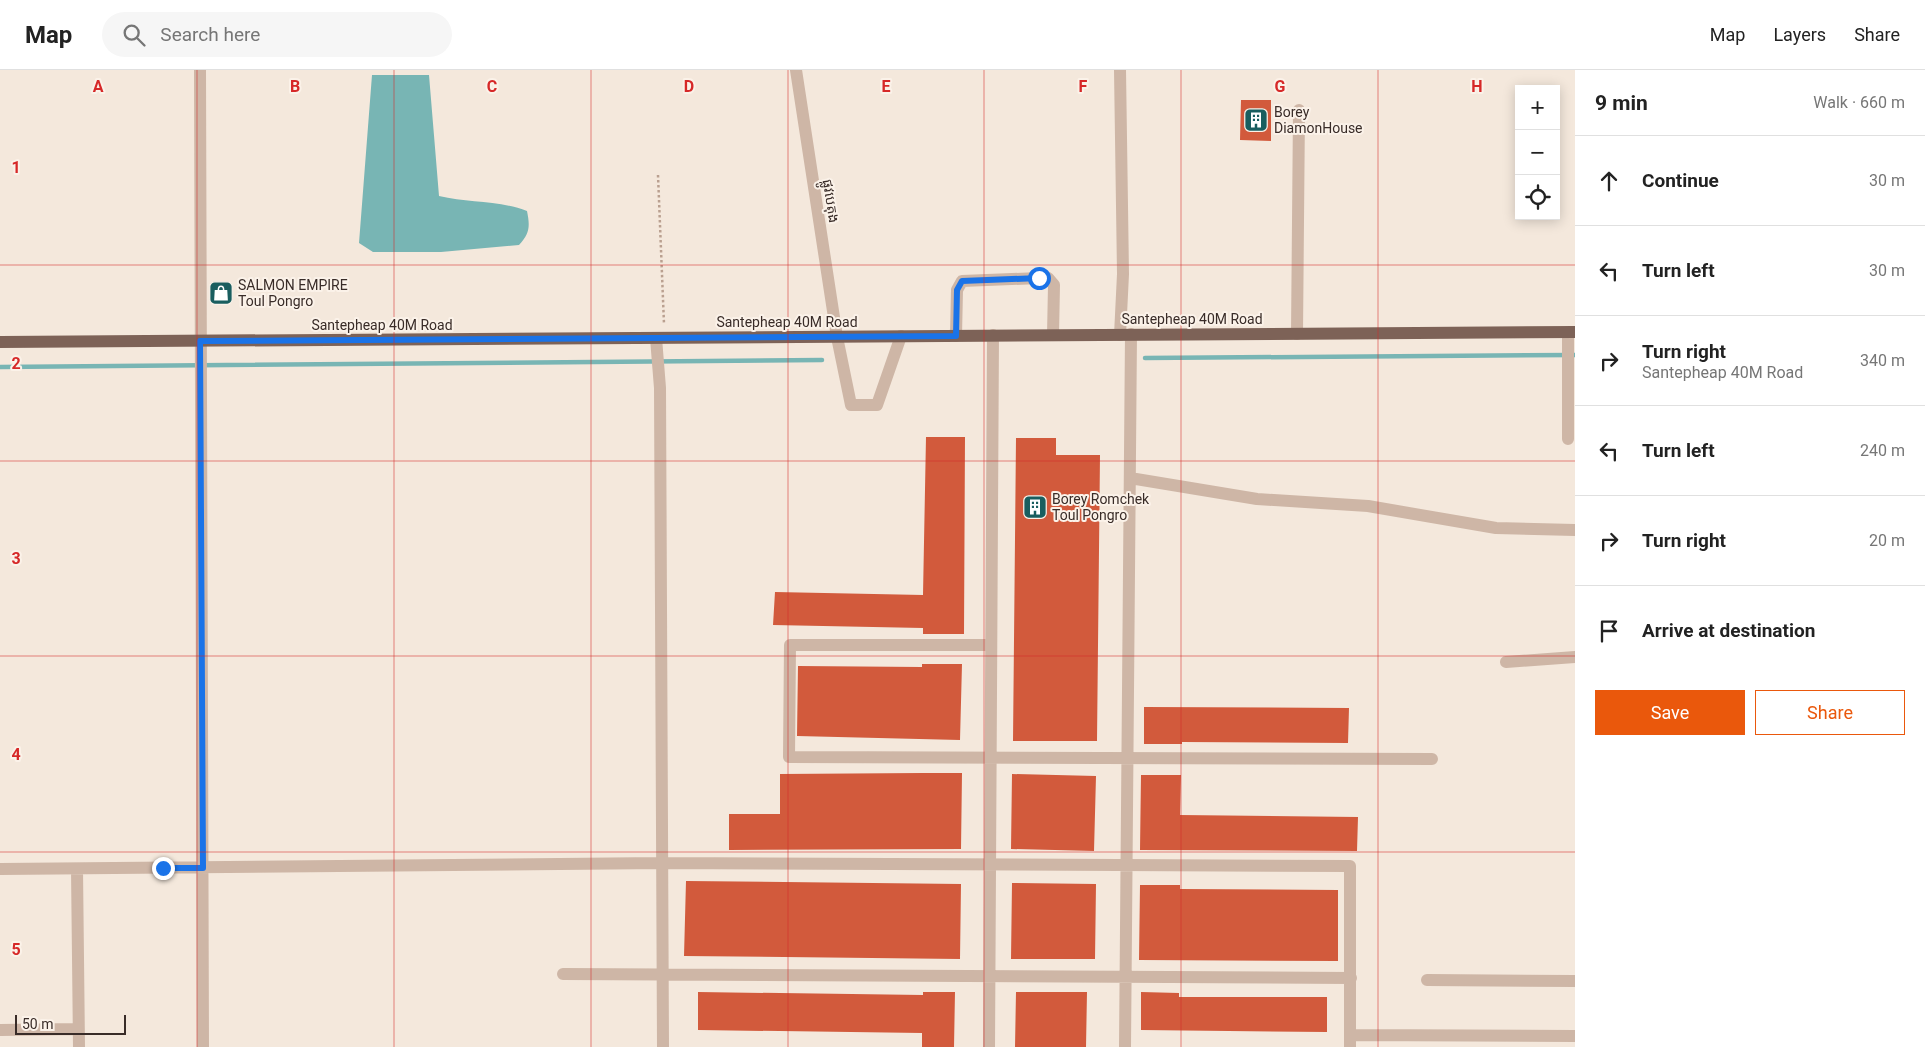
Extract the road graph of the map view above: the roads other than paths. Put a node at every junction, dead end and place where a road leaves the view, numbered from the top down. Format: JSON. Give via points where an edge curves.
{"nodes":[{"id":1,"x":200,"y":70,"type":"edge"},
{"id":2,"x":796,"y":70,"type":"edge"},
{"id":3,"x":1120,"y":70,"type":"edge"},
{"id":4,"x":1299,"y":110,"type":"dead end"},
{"id":5,"x":1297,"y":334,"type":"junction"},
{"id":6,"x":1570,"y":334,"type":"edge"},
{"id":7,"x":1125,"y":335,"type":"junction"},
{"id":8,"x":901,"y":336,"type":"junction"},
{"id":9,"x":956,"y":336,"type":"junction"},
{"id":10,"x":993,"y":336,"type":"junction"},
{"id":11,"x":1053,"y":336,"type":"junction"},
{"id":12,"x":837,"y":337,"type":"junction"},
{"id":13,"x":660,"y":338,"type":"junction"},
{"id":14,"x":200,"y":341,"type":"junction"},
{"id":15,"x":0,"y":342,"type":"edge"},
{"id":16,"x":1568,"y":439,"type":"dead end"},
{"id":17,"x":1130,"y":478,"type":"junction"},
{"id":18,"x":1575,"y":530,"type":"edge"},
{"id":19,"x":991,"y":645,"type":"junction"},
{"id":20,"x":1575,"y":656,"type":"edge"},
{"id":21,"x":1506,"y":662,"type":"dead end"},
{"id":22,"x":991,"y":758,"type":"junction"},
{"id":23,"x":1127,"y":758,"type":"junction"},
{"id":24,"x":1432,"y":759,"type":"dead end"},
{"id":25,"x":662,"y":863,"type":"junction"},
{"id":26,"x":990,"y":864,"type":"junction"},
{"id":27,"x":1127,"y":864,"type":"junction"},
{"id":28,"x":203,"y":868,"type":"junction"},
{"id":29,"x":0,"y":869,"type":"edge"},
{"id":30,"x":77,"y":869,"type":"junction"},
{"id":31,"x":563,"y":974,"type":"dead end"},
{"id":32,"x":663,"y":976,"type":"junction"},
{"id":33,"x":989,"y":976,"type":"junction"},
{"id":34,"x":1126,"y":976,"type":"junction"},
{"id":35,"x":1351,"y":978,"type":"junction"},
{"id":36,"x":1427,"y":980,"type":"dead end"},
{"id":37,"x":1575,"y":981,"type":"edge"},
{"id":38,"x":0,"y":1030,"type":"edge"},
{"id":39,"x":78,"y":1030,"type":"junction"},
{"id":40,"x":1575,"y":1036,"type":"edge"},
{"id":41,"x":1350,"y":1041,"type":"edge"},
{"id":42,"x":79,"y":1047,"type":"edge"},
{"id":43,"x":203,"y":1047,"type":"edge"},
{"id":44,"x":663,"y":1047,"type":"edge"},
{"id":45,"x":989,"y":1047,"type":"edge"},
{"id":46,"x":1125,"y":1047,"type":"edge"}],
"edges":[{"from":1,"to":14,"type":"street"},
{"from":2,"to":12,"type":"street","name":"ផ្លូវបេតុង"},
{"from":3,"to":7,"type":"street"},
{"from":4,"to":5,"type":"street"},
{"from":5,"to":6,"type":"main road","name":"Santepheap 40M Road"},
{"from":5,"to":7,"type":"main road","name":"Santepheap 40M Road"},
{"from":6,"to":16,"type":"street"},
{"from":7,"to":11,"type":"main road","name":"Santepheap 40M Road"},
{"from":7,"to":17,"type":"street"},
{"from":8,"to":9,"type":"main road","name":"Santepheap 40M Road"},
{"from":8,"to":12,"type":"main road","name":"Santepheap 40M Road"},
{"from":8,"to":12,"type":"street","name":"ផ្លូវបេតុង","via":[[877,405],[851,405]]},
{"from":9,"to":10,"type":"main road","name":"Santepheap 40M Road"},
{"from":9,"to":11,"type":"street","via":[[957,290],[962,281],[1048,278],[1054,285]]},
{"from":10,"to":11,"type":"main road","name":"Santepheap 40M Road"},
{"from":10,"to":19,"type":"street"},
{"from":12,"to":13,"type":"main road","name":"Santepheap 40M Road"},
{"from":13,"to":14,"type":"main road","name":"Santepheap 40M Road"},
{"from":13,"to":25,"type":"street"},
{"from":14,"to":15,"type":"main road","name":"Santepheap 40M Road"},
{"from":14,"to":28,"type":"street"},
{"from":17,"to":18,"type":"street","via":[[1257,499],[1368,506],[1496,528]]},
{"from":17,"to":23,"type":"street"},
{"from":19,"to":22,"type":"street"},
{"from":19,"to":22,"type":"street","via":[[790,645],[789,757]]},
{"from":20,"to":21,"type":"street"},
{"from":22,"to":23,"type":"street"},
{"from":22,"to":26,"type":"street"},
{"from":23,"to":24,"type":"street"},
{"from":23,"to":27,"type":"street"},
{"from":25,"to":26,"type":"street"},
{"from":25,"to":28,"type":"street"},
{"from":25,"to":32,"type":"street"},
{"from":26,"to":27,"type":"street"},
{"from":26,"to":33,"type":"street"},
{"from":27,"to":34,"type":"street"},
{"from":27,"to":35,"type":"street","via":[[1350,866]]},
{"from":28,"to":30,"type":"street"},
{"from":28,"to":43,"type":"street"},
{"from":29,"to":30,"type":"street"},
{"from":30,"to":39,"type":"street"},
{"from":31,"to":32,"type":"street"},
{"from":32,"to":33,"type":"street"},
{"from":32,"to":44,"type":"street"},
{"from":33,"to":34,"type":"street"},
{"from":33,"to":45,"type":"street"},
{"from":34,"to":35,"type":"street"},
{"from":34,"to":46,"type":"street"},
{"from":35,"to":41,"type":"street"},
{"from":36,"to":37,"type":"street"},
{"from":38,"to":39,"type":"street"},
{"from":39,"to":42,"type":"street"},
{"from":40,"to":41,"type":"street"}]}
